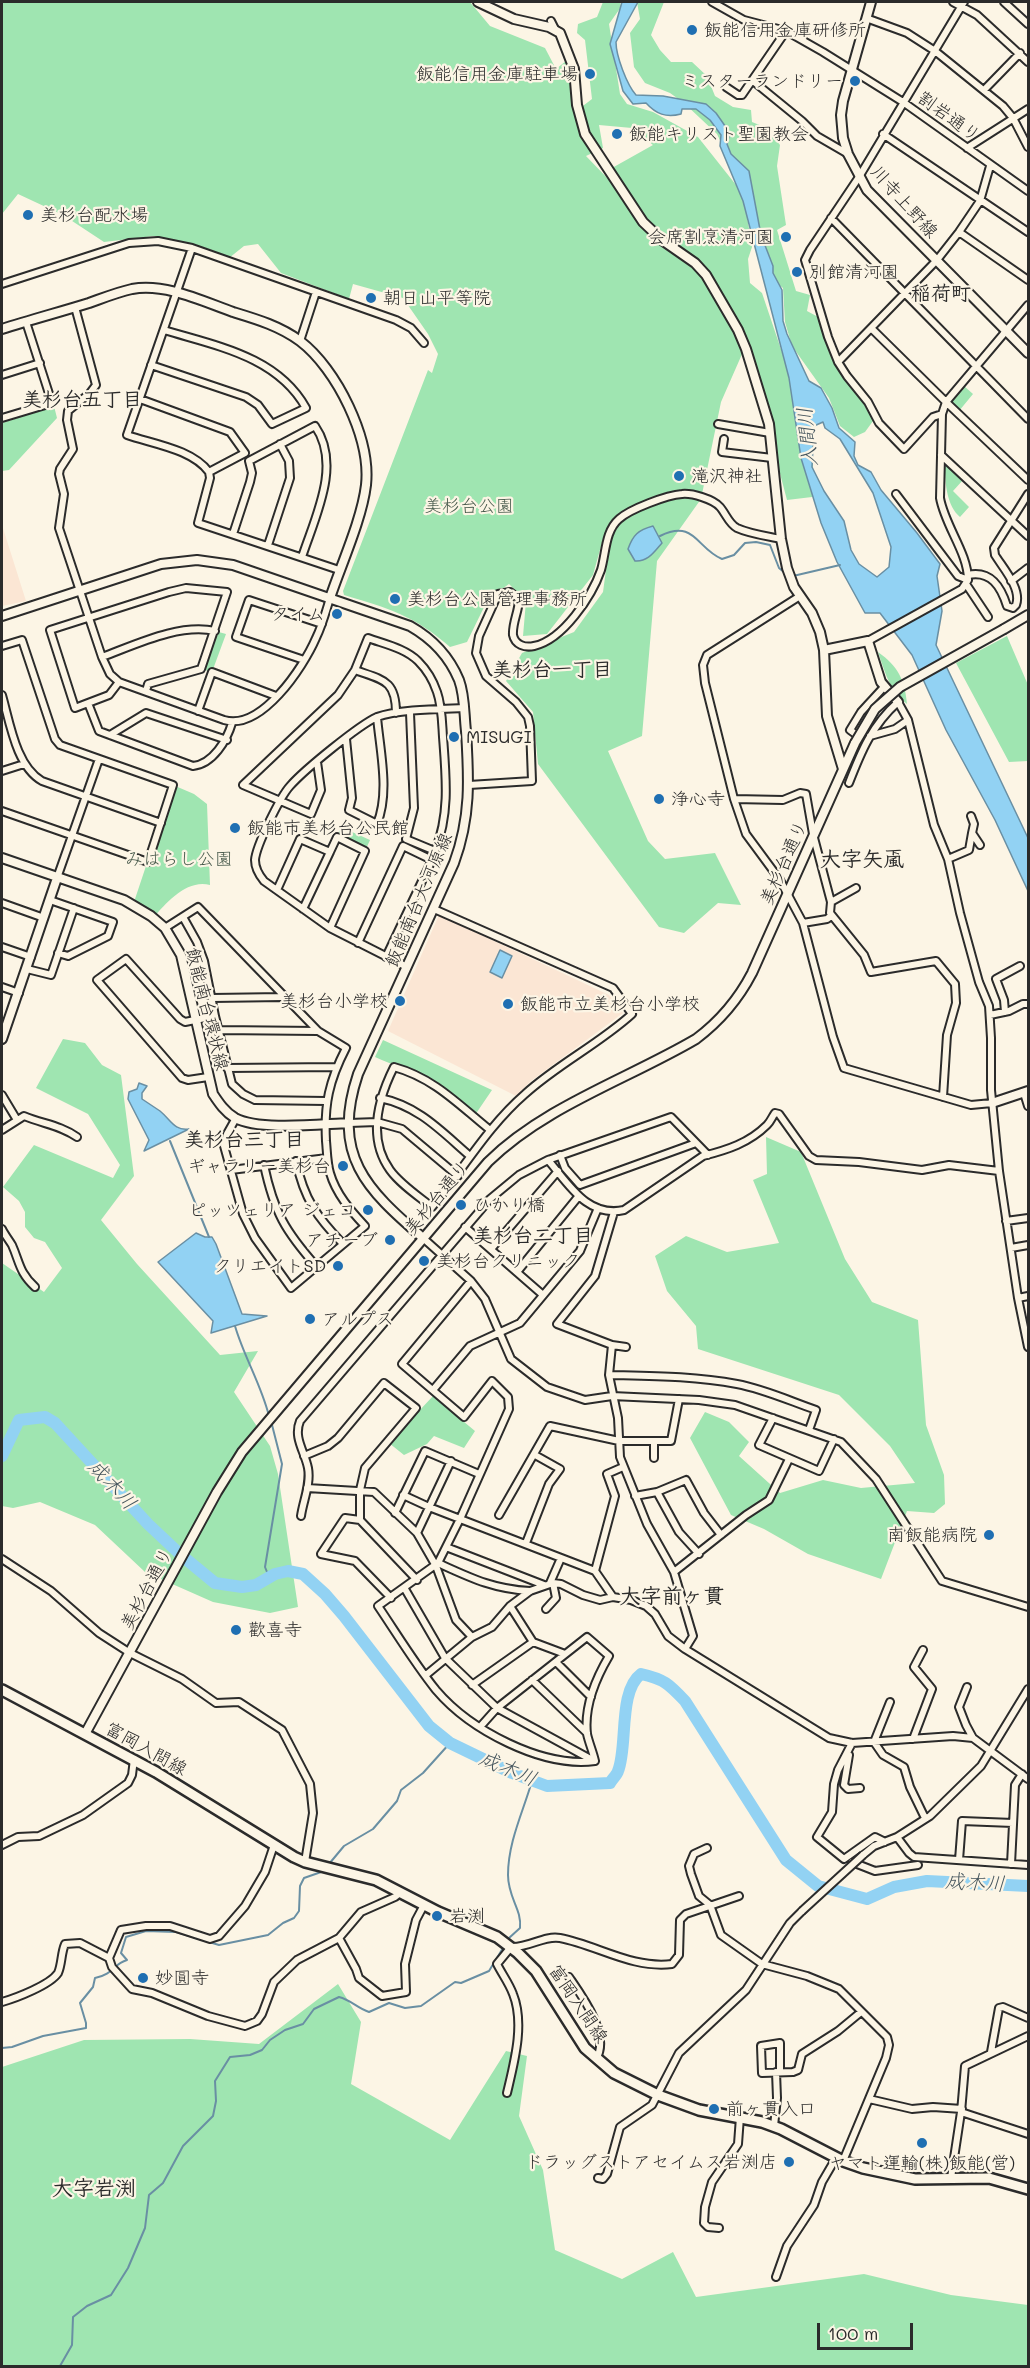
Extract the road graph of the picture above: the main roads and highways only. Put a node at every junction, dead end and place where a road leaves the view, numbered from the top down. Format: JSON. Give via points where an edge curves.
{"nodes":[{"id":1,"x":2,"y":1690,"type":"edge"},
{"id":2,"x":1029,"y":2189,"type":"edge"}],
"edges":[{"from":1,"to":2,"type":"main road","name":"富岡入間線","via":[[134,1759],[305,1862],[367,1877],[497,1937],[543,1980],[578,2039],[596,2059],[614,2073],[658,2095],[699,2110],[774,2126],[839,2159],[899,2176],[989,2178]]}]}
